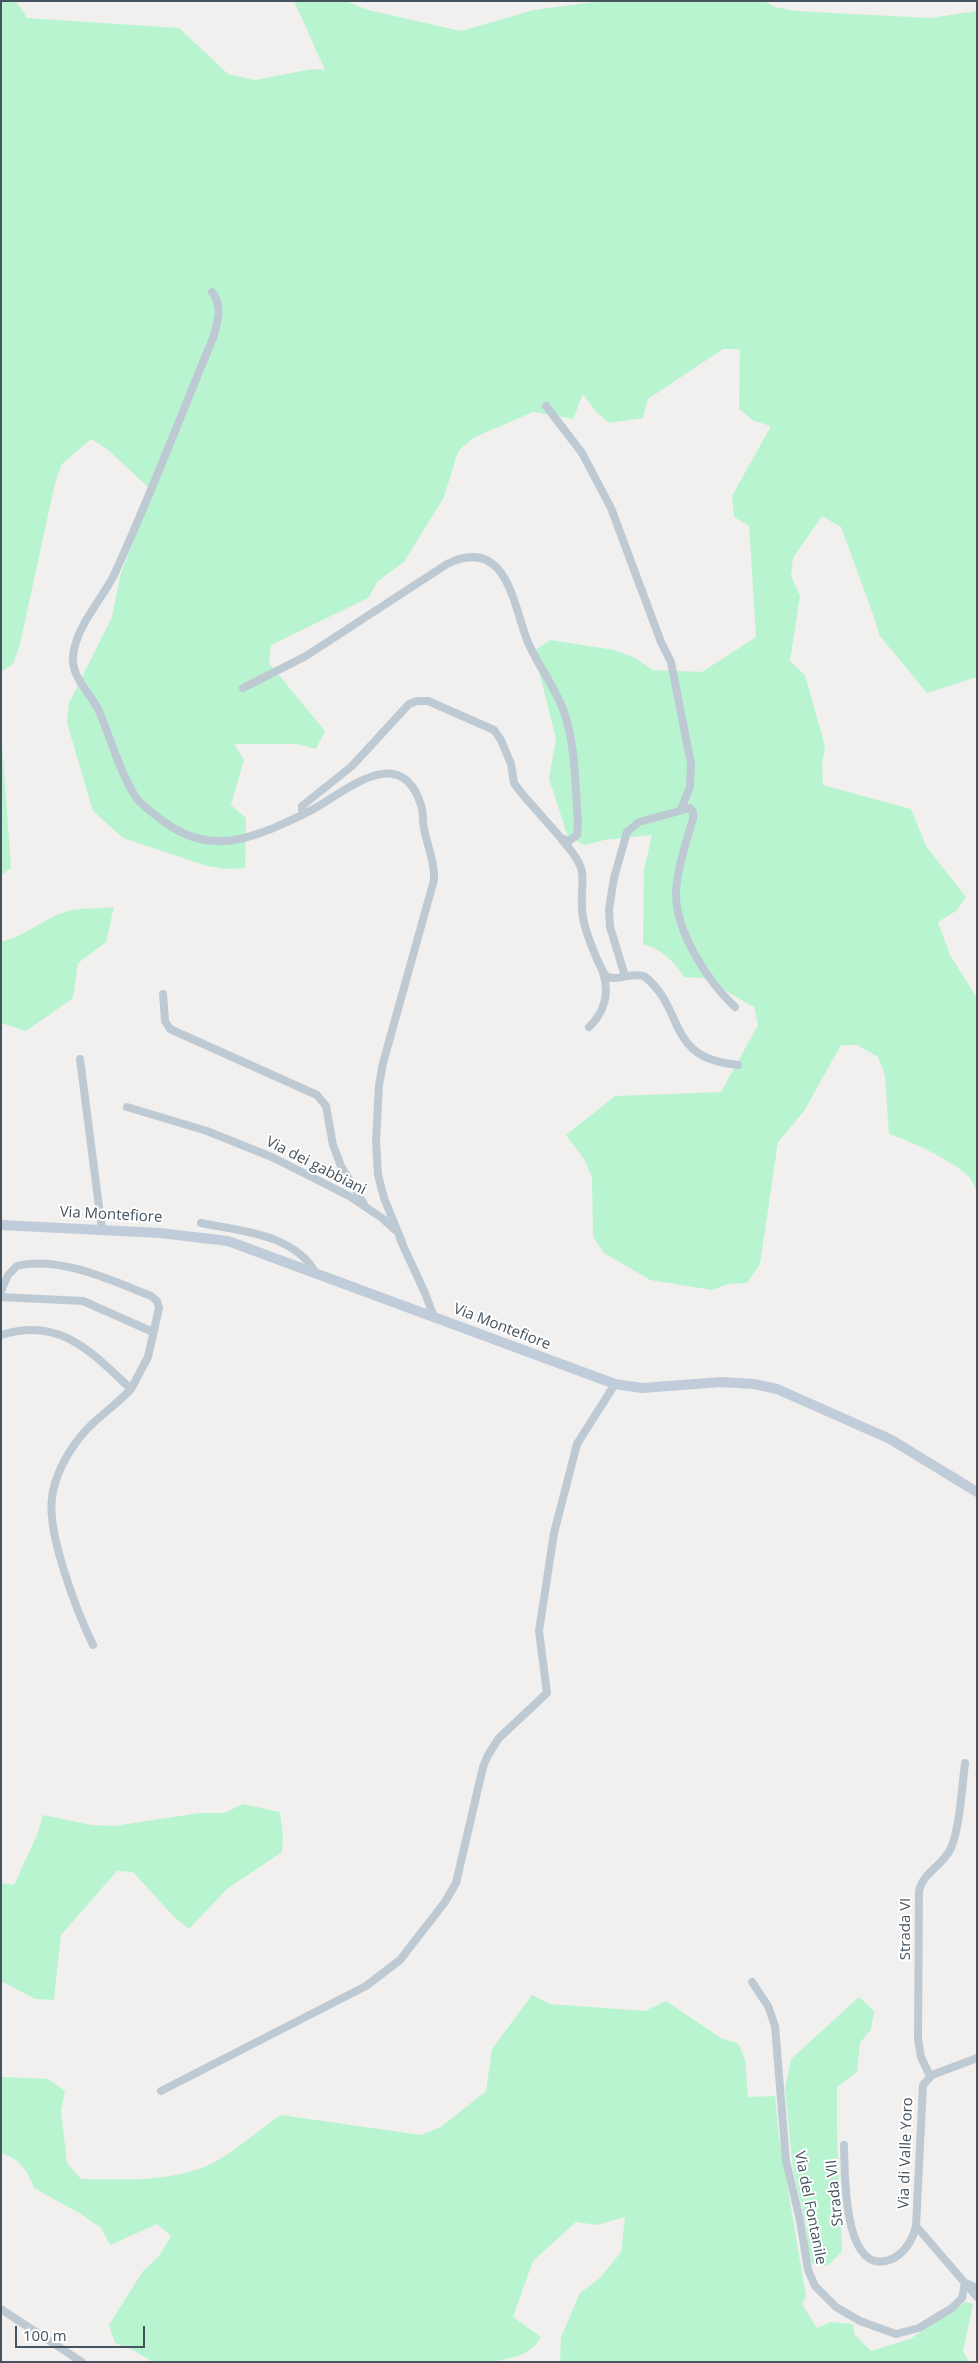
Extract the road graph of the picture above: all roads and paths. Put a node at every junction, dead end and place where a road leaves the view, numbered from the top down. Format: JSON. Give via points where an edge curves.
{"nodes":[{"id":1,"x":212,"y":292,"type":"dead end"},
{"id":2,"x":546,"y":406,"type":"dead end"},
{"id":3,"x":243,"y":688,"type":"dead end"},
{"id":4,"x":681,"y":809,"type":"junction"},
{"id":5,"x":308,"y":812,"type":"junction"},
{"id":6,"x":554,"y":831,"type":"junction"},
{"id":7,"x":603,"y":974,"type":"junction"},
{"id":8,"x":625,"y":976,"type":"junction"},
{"id":9,"x":163,"y":994,"type":"dead end"},
{"id":10,"x":735,"y":1008,"type":"dead end"},
{"id":11,"x":590,"y":1027,"type":"dead end"},
{"id":12,"x":80,"y":1059,"type":"dead end"},
{"id":13,"x":738,"y":1065,"type":"dead end"},
{"id":14,"x":127,"y":1107,"type":"dead end"},
{"id":15,"x":366,"y":1207,"type":"junction"},
{"id":16,"x":201,"y":1223,"type":"dead end"},
{"id":17,"x":1,"y":1225,"type":"edge"},
{"id":18,"x":102,"y":1230,"type":"junction"},
{"id":19,"x":402,"y":1242,"type":"junction"},
{"id":20,"x":315,"y":1272,"type":"junction"},
{"id":21,"x":1,"y":1291,"type":"edge"},
{"id":22,"x":1,"y":1297,"type":"edge"},
{"id":23,"x":434,"y":1317,"type":"junction"},
{"id":24,"x":153,"y":1332,"type":"junction"},
{"id":25,"x":1,"y":1335,"type":"edge"},
{"id":26,"x":615,"y":1384,"type":"junction"},
{"id":27,"x":131,"y":1388,"type":"junction"},
{"id":28,"x":977,"y":1492,"type":"edge"},
{"id":29,"x":93,"y":1645,"type":"dead end"},
{"id":30,"x":965,"y":1763,"type":"dead end"},
{"id":31,"x":752,"y":1982,"type":"dead end"},
{"id":32,"x":977,"y":2058,"type":"edge"},
{"id":33,"x":930,"y":2076,"type":"junction"},
{"id":34,"x":161,"y":2091,"type":"dead end"},
{"id":35,"x":844,"y":2145,"type":"dead end"},
{"id":36,"x":916,"y":2226,"type":"junction"},
{"id":37,"x":965,"y":2283,"type":"junction"},
{"id":38,"x":977,"y":2288,"type":"edge"},
{"id":39,"x":977,"y":2297,"type":"edge"},
{"id":40,"x":1,"y":2309,"type":"edge"},
{"id":41,"x":82,"y":2362,"type":"edge"}],
"edges":[{"from":1,"to":5,"type":"street","via":[[218,302],[219,314],[213,338],[114,574],[79,636],[73,656],[74,666],[99,709],[136,797],[178,831],[200,840],[232,840],[255,835]]},
{"from":2,"to":4,"type":"street","via":[[582,453],[612,508],[671,662],[691,764],[690,787]]},
{"from":3,"to":6,"type":"street","via":[[306,656],[447,564],[464,558],[491,562],[507,581],[528,643],[561,703],[567,722],[578,827],[576,837],[569,841]]},
{"from":4,"to":8,"type":"street","via":[[639,822],[627,832],[609,909],[612,934]]},
{"from":4,"to":10,"type":"street","via":[[690,808],[694,814],[678,878],[676,900],[680,918],[710,980]]},
{"from":5,"to":6,"type":"street","via":[[302,809],[304,802],[352,766],[410,704],[425,701],[496,732],[511,764],[514,783]]},
{"from":5,"to":19,"type":"street","via":[[358,780],[378,774],[399,776],[410,784],[421,805],[434,862],[433,887],[379,1085],[378,1175]]},
{"from":6,"to":7,"type":"street","via":[[581,866],[584,923]]},
{"from":7,"to":8,"type":"street","via":[[610,979]]},
{"from":7,"to":11,"type":"street","via":[[605,1001]]},
{"from":8,"to":13,"type":"street","via":[[644,976],[654,986],[684,1040],[698,1053],[718,1062]]},
{"from":9,"to":15,"type":"street","via":[[165,1021],[171,1030],[320,1097],[327,1110],[333,1145],[341,1166]]},
{"from":12,"to":18,"type":"street"},
{"from":14,"to":15,"type":"street","name":"Via dei gabbiani","via":[[207,1131],[274,1158]]},
{"from":15,"to":19,"type":"street","name":"Via dei gabbiani","via":[[390,1224]]},
{"from":16,"to":20,"type":"street","via":[[286,1244],[303,1256]]},
{"from":17,"to":18,"type":"main road","name":"Via Montefiore"},
{"from":18,"to":20,"type":"main road","name":"Via Montefiore","via":[[169,1233],[228,1241]]},
{"from":19,"to":23,"type":"street","name":"Via dei gabbiani"},
{"from":20,"to":23,"type":"main road","name":"Via Montefiore"},
{"from":21,"to":24,"type":"street","via":[[12,1270],[22,1265],[62,1266],[86,1271],[155,1300],[159,1310]]},
{"from":22,"to":24,"type":"street","via":[[83,1301]]},
{"from":23,"to":26,"type":"main road","name":"Via Montefiore"},
{"from":24,"to":27,"type":"street","via":[[147,1360]]},
{"from":25,"to":27,"type":"street","via":[[32,1330],[62,1334],[94,1354]]},
{"from":26,"to":28,"type":"main road","name":"Via Montefiore","via":[[642,1388],[721,1382],[777,1389],[890,1438]]},
{"from":26,"to":34,"type":"street","via":[[580,1437],[560,1508],[540,1618],[547,1694],[504,1732],[488,1755],[461,1869],[448,1898],[409,1950],[376,1979]]},
{"from":27,"to":29,"type":"street","via":[[81,1435],[63,1466],[52,1497],[53,1528],[62,1562]]},
{"from":30,"to":33,"type":"street","name":"Strada VI","via":[[952,1846],[923,1879],[919,1891],[918,2039],[921,2057]]},
{"from":31,"to":37,"type":"street","name":"Via del Fontanile","via":[[770,2010],[776,2032],[786,2161],[808,2270],[815,2286],[836,2307],[880,2330],[896,2334],[914,2331],[952,2308],[962,2298]]},
{"from":32,"to":33,"type":"street"},
{"from":33,"to":36,"type":"street","name":"Via di Valle Yoro","via":[[922,2090]]},
{"from":35,"to":36,"type":"street","name":"Strada VII","via":[[848,2214],[855,2241],[862,2251],[875,2260],[893,2258],[908,2246]]},
{"from":36,"to":37,"type":"street","name":"Via di Valle Yoro"},
{"from":37,"to":38,"type":"street","name":"Via di Valle Yoro"},
{"from":37,"to":39,"type":"street"},
{"from":40,"to":41,"type":"street"}]}
